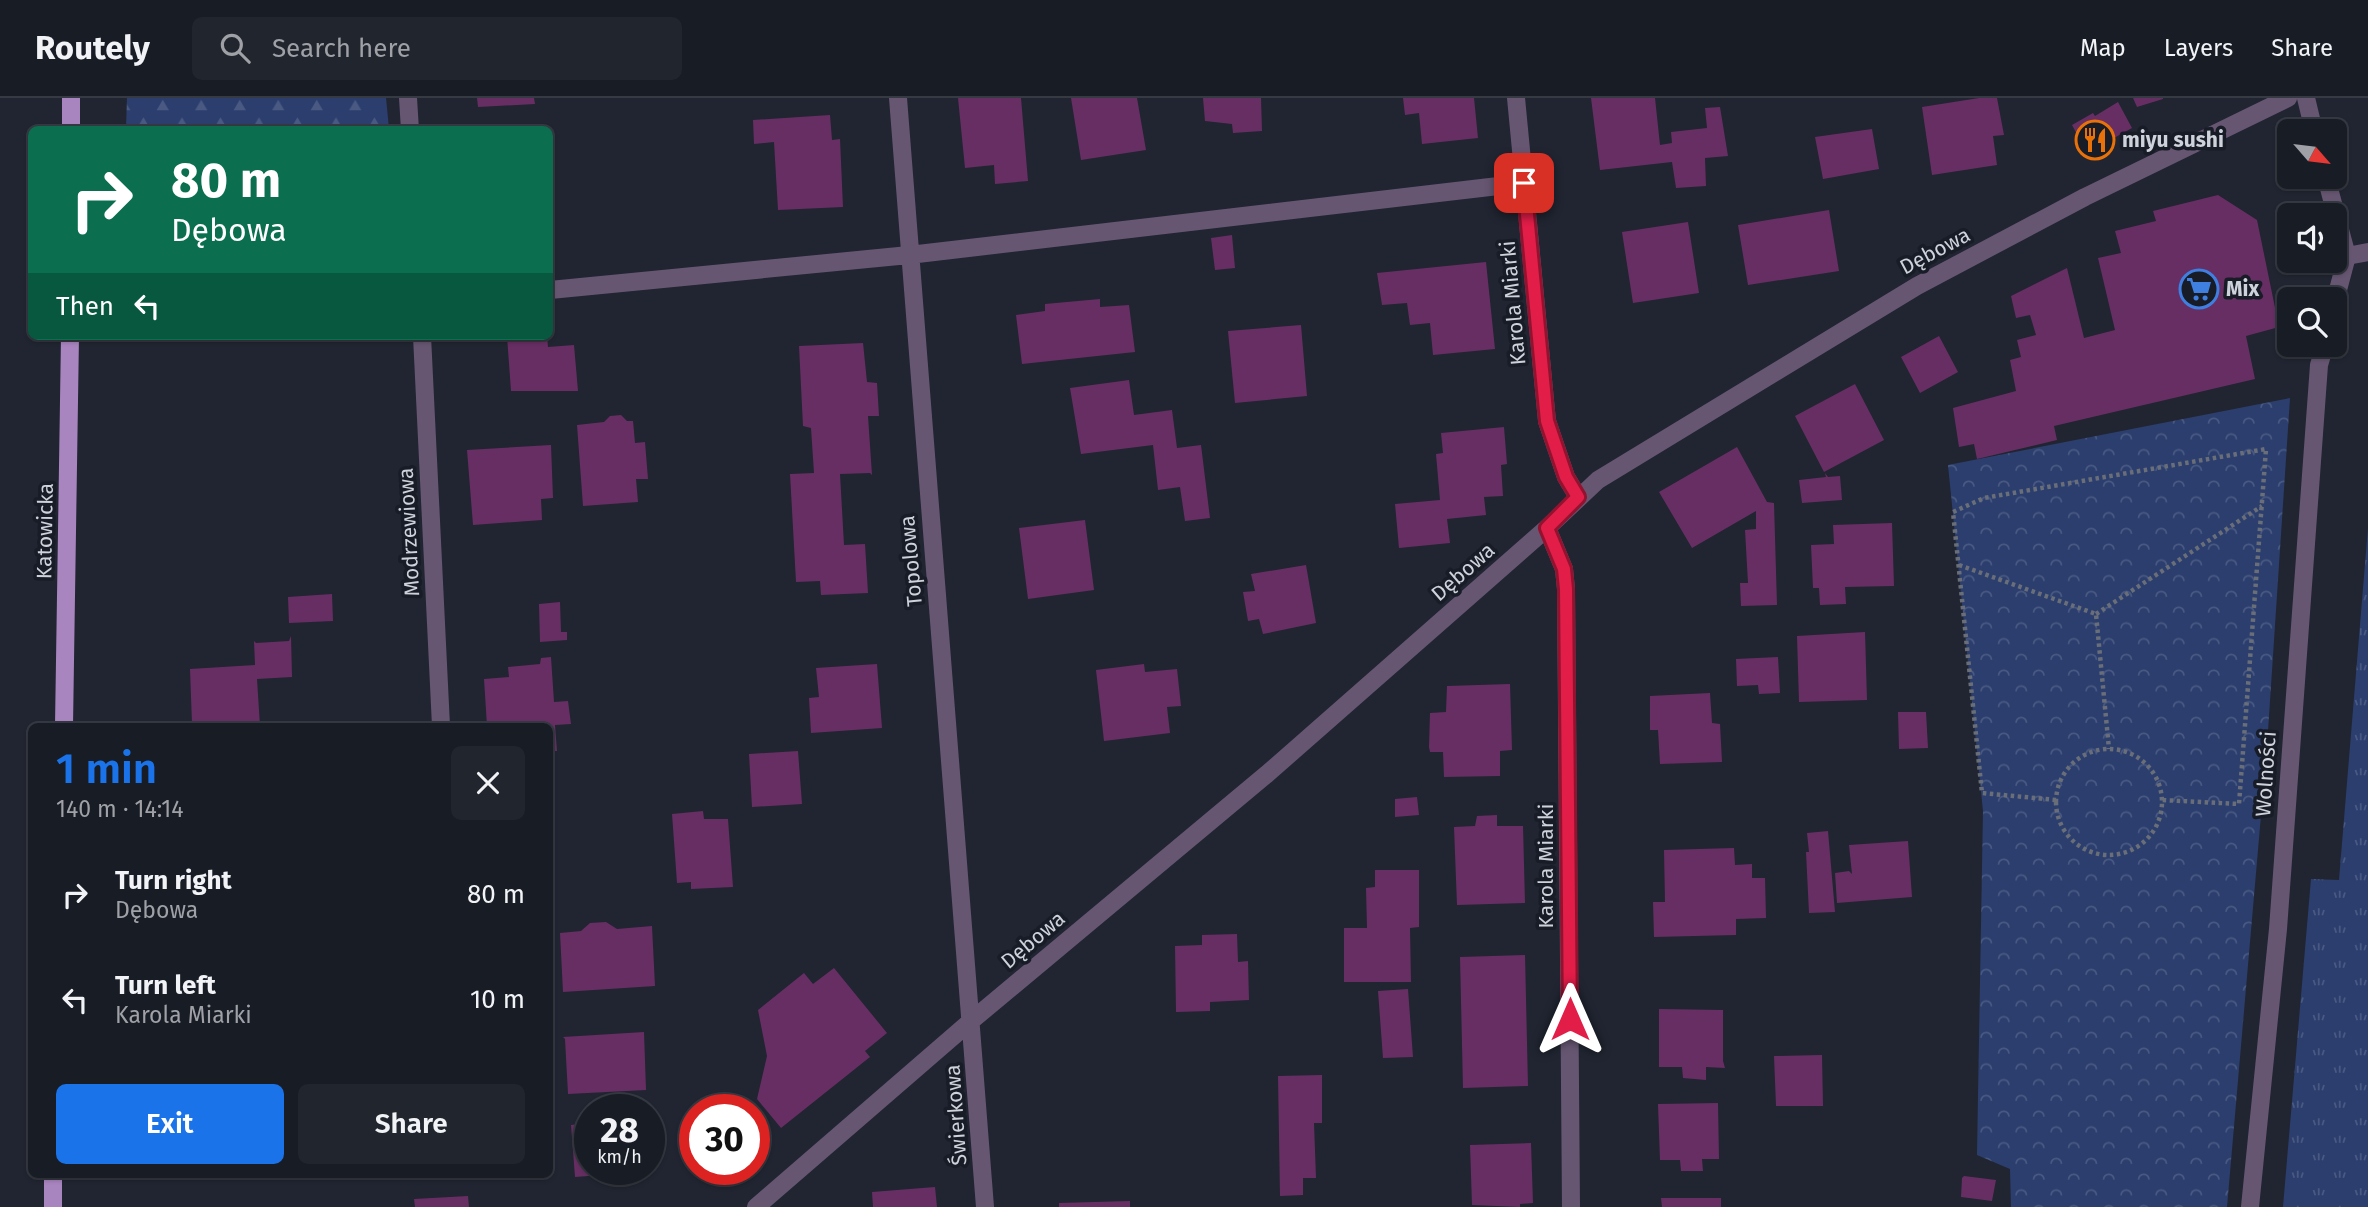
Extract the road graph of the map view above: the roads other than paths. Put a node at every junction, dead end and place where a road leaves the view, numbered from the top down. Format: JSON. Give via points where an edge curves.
{"nodes":[{"id":1,"x":71,"y":98,"type":"edge"},
{"id":2,"x":408,"y":98,"type":"edge"},
{"id":3,"x":898,"y":98,"type":"edge"},
{"id":4,"x":1516,"y":98,"type":"edge"},
{"id":5,"x":2288,"y":98,"type":"edge"},
{"id":6,"x":2305,"y":98,"type":"edge"},
{"id":7,"x":2311,"y":119,"type":"edge"},
{"id":8,"x":71,"y":126,"type":"edge"},
{"id":9,"x":410,"y":126,"type":"edge"},
{"id":10,"x":1524,"y":183,"type":"junction"},
{"id":11,"x":2368,"y":252,"type":"edge"},
{"id":12,"x":909,"y":255,"type":"junction"},
{"id":13,"x":2347,"y":256,"type":"edge"},
{"id":14,"x":553,"y":290,"type":"edge"},
{"id":15,"x":70,"y":340,"type":"edge"},
{"id":16,"x":422,"y":340,"type":"edge"},
{"id":17,"x":2321,"y":357,"type":"edge"},
{"id":18,"x":1578,"y":497,"type":"junction"},
{"id":19,"x":1547,"y":528,"type":"junction"},
{"id":20,"x":64,"y":723,"type":"edge"},
{"id":21,"x":441,"y":723,"type":"edge"},
{"id":22,"x":971,"y":1021,"type":"junction"},
{"id":23,"x":54,"y":1178,"type":"edge"},
{"id":24,"x":53,"y":1207,"type":"edge"},
{"id":25,"x":756,"y":1207,"type":"edge"},
{"id":26,"x":985,"y":1207,"type":"edge"},
{"id":27,"x":1571,"y":1207,"type":"edge"},
{"id":28,"x":2250,"y":1207,"type":"edge"}],
"edges":[{"from":1,"to":8,"type":"main road"},
{"from":2,"to":9,"type":"street"},
{"from":3,"to":12,"type":"street","name":"Topolowa"},
{"from":4,"to":10,"type":"street","name":"Karola Miarki"},
{"from":5,"to":18,"type":"street","name":"Dębowa","via":[[1917,286],[1625,462]]},
{"from":6,"to":7,"type":"street"},
{"from":10,"to":12,"type":"street"},
{"from":10,"to":18,"type":"street","name":"Karola Miarki","via":[[1547,421]]},
{"from":11,"to":13,"type":"street"},
{"from":12,"to":14,"type":"street"},
{"from":12,"to":22,"type":"street","name":"Topolowa"},
{"from":15,"to":20,"type":"main road","name":"Katowicka"},
{"from":16,"to":21,"type":"street","name":"Modrzewiowa"},
{"from":17,"to":28,"type":"street","name":"Wolności","via":[[2278,929]]},
{"from":18,"to":19,"type":"street","name":"Dębowa"},
{"from":19,"to":22,"type":"street","name":"Dębowa","via":[[1267,774]]},
{"from":19,"to":27,"type":"street","name":"Karola Miarki","via":[[1564,569],[1566,589]]},
{"from":22,"to":25,"type":"street","name":"Dębowa"},
{"from":22,"to":26,"type":"street","name":"Świerkowa"},
{"from":23,"to":24,"type":"main road"}]}
